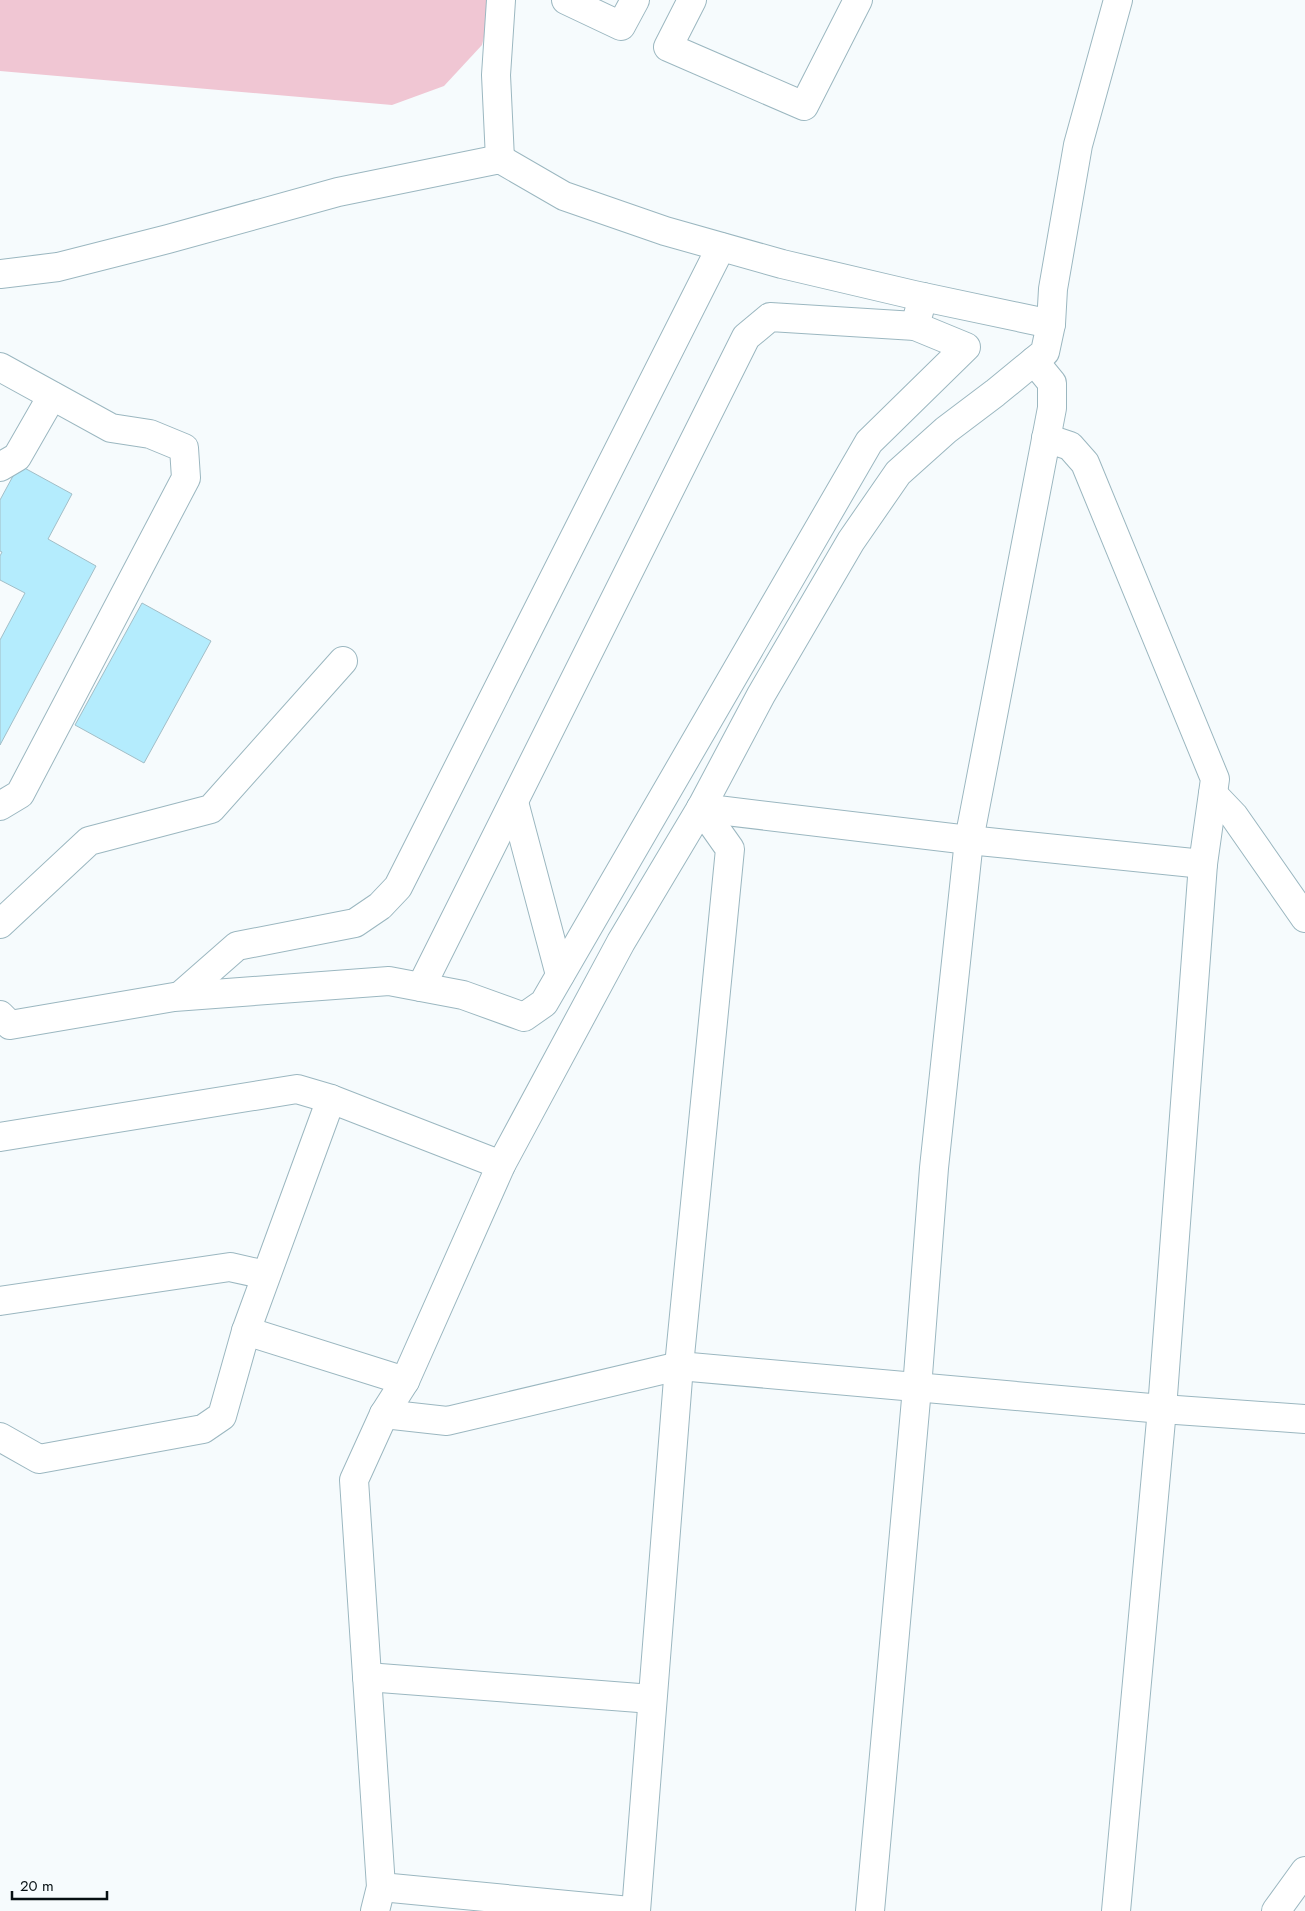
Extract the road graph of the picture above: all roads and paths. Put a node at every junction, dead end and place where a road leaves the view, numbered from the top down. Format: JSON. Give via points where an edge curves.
{"nodes":[{"id":1,"x":502,"y":0,"type":"edge"},
{"id":2,"x":566,"y":0,"type":"edge"},
{"id":3,"x":635,"y":0,"type":"edge"},
{"id":4,"x":692,"y":0,"type":"edge"},
{"id":5,"x":858,"y":0,"type":"edge"},
{"id":6,"x":1118,"y":0,"type":"edge"},
{"id":7,"x":500,"y":159,"type":"junction"},
{"id":8,"x":722,"y":247,"type":"junction"},
{"id":9,"x":0,"y":274,"type":"edge"},
{"id":10,"x":923,"y":297,"type":"junction"},
{"id":11,"x":1051,"y":324,"type":"junction"},
{"id":12,"x":914,"y":326,"type":"junction"},
{"id":13,"x":1034,"y":361,"type":"junction"},
{"id":14,"x":0,"y":367,"type":"edge"},
{"id":15,"x":52,"y":396,"type":"junction"},
{"id":16,"x":1046,"y":438,"type":"junction"},
{"id":17,"x":0,"y":467,"type":"edge"},
{"id":18,"x":344,"y":661,"type":"dead end"},
{"id":19,"x":697,"y":739,"type":"junction"},
{"id":20,"x":727,"y":758,"type":"junction"},
{"id":21,"x":1213,"y":794,"type":"junction"},
{"id":22,"x":514,"y":802,"type":"junction"},
{"id":23,"x":0,"y":806,"type":"edge"},
{"id":24,"x":701,"y":808,"type":"junction"},
{"id":25,"x":969,"y":840,"type":"junction"},
{"id":26,"x":1203,"y":864,"type":"junction"},
{"id":27,"x":1305,"y":918,"type":"edge"},
{"id":28,"x":0,"y":924,"type":"edge"},
{"id":29,"x":560,"y":975,"type":"junction"},
{"id":30,"x":421,"y":987,"type":"junction"},
{"id":31,"x":180,"y":996,"type":"junction"},
{"id":32,"x":0,"y":1014,"type":"edge"},
{"id":33,"x":331,"y":1099,"type":"junction"},
{"id":34,"x":0,"y":1137,"type":"edge"},
{"id":35,"x":501,"y":1166,"type":"junction"},
{"id":36,"x":266,"y":1275,"type":"junction"},
{"id":37,"x":0,"y":1301,"type":"edge"},
{"id":38,"x":246,"y":1330,"type":"junction"},
{"id":39,"x":679,"y":1366,"type":"junction"},
{"id":40,"x":405,"y":1381,"type":"junction"},
{"id":41,"x":917,"y":1388,"type":"junction"},
{"id":42,"x":1162,"y":1409,"type":"junction"},
{"id":43,"x":384,"y":1414,"type":"junction"},
{"id":44,"x":1305,"y":1419,"type":"edge"},
{"id":45,"x":0,"y":1437,"type":"edge"},
{"id":46,"x":367,"y":1677,"type":"junction"},
{"id":47,"x":652,"y":1699,"type":"junction"},
{"id":48,"x":1305,"y":1871,"type":"edge"},
{"id":49,"x":378,"y":1899,"type":"edge"},
{"id":50,"x":630,"y":1911,"type":"edge"},
{"id":51,"x":636,"y":1911,"type":"edge"},
{"id":52,"x":870,"y":1911,"type":"edge"},
{"id":53,"x":1116,"y":1911,"type":"edge"},
{"id":54,"x":1276,"y":1911,"type":"edge"}],
"edges":[{"from":1,"to":7,"type":"street","via":[[496,76]]},
{"from":2,"to":3,"type":"street","via":[[622,26]]},
{"from":4,"to":5,"type":"street","via":[[668,48],[804,106]]},
{"from":6,"to":11,"type":"street","via":[[1078,145],[1053,289]]},
{"from":7,"to":8,"type":"street","via":[[564,196]]},
{"from":7,"to":9,"type":"street","via":[[338,192],[58,266]]},
{"from":8,"to":10,"type":"street"},
{"from":8,"to":31,"type":"street","via":[[398,887],[380,906],[355,923],[237,946]]},
{"from":10,"to":11,"type":"street"},
{"from":10,"to":12,"type":"street"},
{"from":11,"to":13,"type":"street","via":[[1045,352]]},
{"from":12,"to":19,"type":"street","via":[[966,347],[870,442]]},
{"from":12,"to":22,"type":"street","via":[[770,317],[746,336]]},
{"from":13,"to":16,"type":"street","via":[[1052,383],[1052,408]]},
{"from":13,"to":20,"type":"street","via":[[946,430],[898,473],[851,541]]},
{"from":14,"to":15,"type":"street"},
{"from":15,"to":17,"type":"street","via":[[17,457]]},
{"from":15,"to":23,"type":"street","via":[[111,428],[150,434],[184,448],[186,478],[20,794]]},
{"from":16,"to":21,"type":"street","via":[[1070,446],[1085,464],[1215,779]]},
{"from":16,"to":25,"type":"street"},
{"from":18,"to":28,"type":"street","via":[[211,809],[89,841]]},
{"from":19,"to":20,"type":"street"},
{"from":19,"to":29,"type":"street"},
{"from":20,"to":24,"type":"street"},
{"from":21,"to":26,"type":"street"},
{"from":21,"to":27,"type":"street","via":[[1234,816]]},
{"from":22,"to":29,"type":"street"},
{"from":22,"to":30,"type":"street"},
{"from":24,"to":25,"type":"street"},
{"from":24,"to":35,"type":"street","via":[[621,942]]},
{"from":24,"to":39,"type":"street","via":[[730,849]]},
{"from":25,"to":26,"type":"street"},
{"from":25,"to":41,"type":"street","via":[[934,1168]]},
{"from":26,"to":42,"type":"street"},
{"from":29,"to":30,"type":"street","via":[[544,1003],[524,1017],[463,995]]},
{"from":30,"to":31,"type":"street","via":[[389,981]]},
{"from":31,"to":32,"type":"street","via":[[10,1025]]},
{"from":33,"to":34,"type":"street","via":[[297,1089]]},
{"from":33,"to":35,"type":"street"},
{"from":33,"to":36,"type":"street"},
{"from":35,"to":40,"type":"street"},
{"from":36,"to":37,"type":"street","via":[[230,1267]]},
{"from":36,"to":38,"type":"street"},
{"from":38,"to":40,"type":"street"},
{"from":38,"to":45,"type":"street","via":[[222,1416],[203,1429],[39,1459]]},
{"from":39,"to":41,"type":"street"},
{"from":39,"to":43,"type":"street","via":[[447,1422]]},
{"from":39,"to":47,"type":"street"},
{"from":40,"to":43,"type":"street"},
{"from":41,"to":42,"type":"street"},
{"from":41,"to":52,"type":"street"},
{"from":42,"to":44,"type":"street"},
{"from":42,"to":53,"type":"street"},
{"from":43,"to":46,"type":"street","via":[[354,1480]]},
{"from":46,"to":47,"type":"street"},
{"from":46,"to":49,"type":"street"},
{"from":47,"to":51,"type":"street"},
{"from":48,"to":54,"type":"street"},
{"from":49,"to":50,"type":"street"}]}
